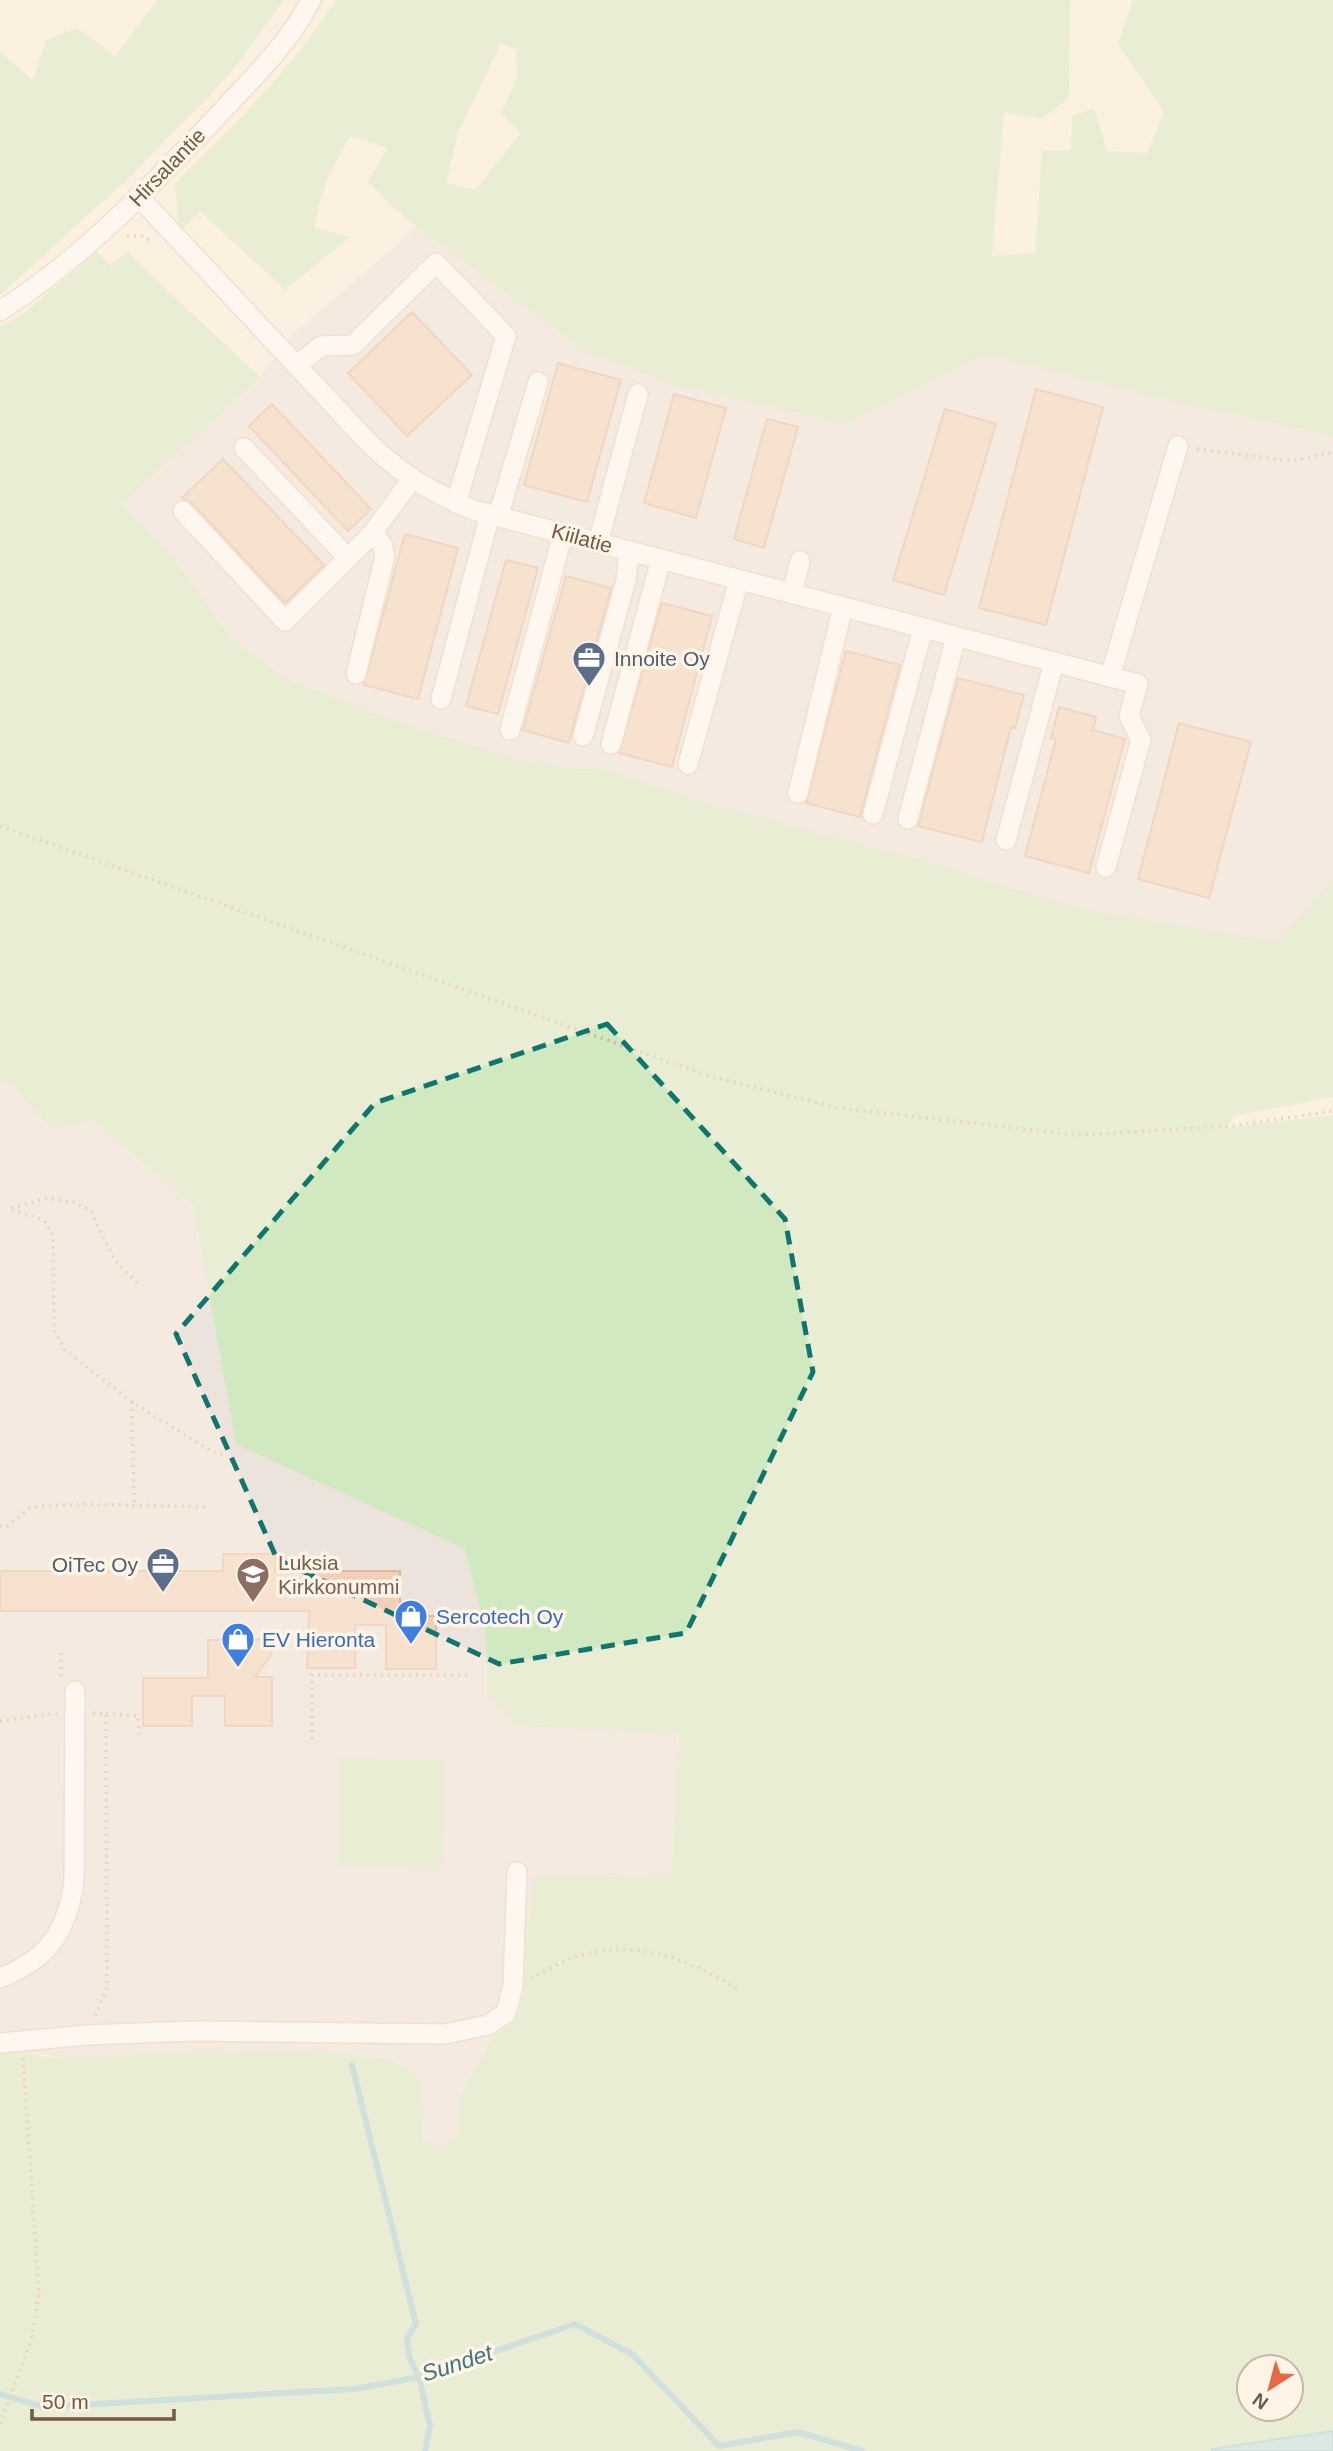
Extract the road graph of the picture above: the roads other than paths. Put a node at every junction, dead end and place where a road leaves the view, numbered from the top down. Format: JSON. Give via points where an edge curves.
{"nodes":[{"id":1,"x":311,"y":0,"type":"edge"},
{"id":2,"x":138,"y":196,"type":"junction"},
{"id":3,"x":0,"y":311,"type":"edge"},
{"id":4,"x":297,"y":365,"type":"junction"},
{"id":5,"x":538,"y":382,"type":"dead end"},
{"id":6,"x":638,"y":394,"type":"dead end"},
{"id":7,"x":1178,"y":446,"type":"road end"},
{"id":8,"x":244,"y":448,"type":"dead end"},
{"id":9,"x":411,"y":480,"type":"junction"},
{"id":10,"x":456,"y":503,"type":"junction"},
{"id":11,"x":183,"y":512,"type":"dead end"},
{"id":12,"x":494,"y":516,"type":"junction"},
{"id":13,"x":372,"y":534,"type":"junction"},
{"id":14,"x":563,"y":534,"type":"junction"},
{"id":15,"x":598,"y":542,"type":"junction"},
{"id":16,"x":629,"y":551,"type":"junction"},
{"id":17,"x":348,"y":558,"type":"junction"},
{"id":18,"x":662,"y":559,"type":"junction"},
{"id":19,"x":800,"y":561,"type":"dead end"},
{"id":20,"x":739,"y":580,"type":"junction"},
{"id":21,"x":792,"y":594,"type":"junction"},
{"id":22,"x":843,"y":607,"type":"junction"},
{"id":23,"x":923,"y":628,"type":"junction"},
{"id":24,"x":956,"y":637,"type":"junction"},
{"id":25,"x":1054,"y":662,"type":"junction"},
{"id":26,"x":356,"y":674,"type":"dead end"},
{"id":27,"x":1110,"y":677,"type":"junction"},
{"id":28,"x":441,"y":699,"type":"dead end"},
{"id":29,"x":510,"y":730,"type":"dead end"},
{"id":30,"x":583,"y":736,"type":"dead end"},
{"id":31,"x":611,"y":744,"type":"dead end"},
{"id":32,"x":688,"y":765,"type":"dead end"},
{"id":33,"x":798,"y":793,"type":"dead end"},
{"id":34,"x":873,"y":814,"type":"dead end"},
{"id":35,"x":908,"y":819,"type":"dead end"},
{"id":36,"x":1006,"y":840,"type":"dead end"},
{"id":37,"x":1106,"y":867,"type":"dead end"},
{"id":38,"x":66,"y":1695,"type":"road end"},
{"id":39,"x":517,"y":1872,"type":"dead end"},
{"id":40,"x":0,"y":1978,"type":"edge"},
{"id":41,"x":1,"y":2043,"type":"edge"}],
"edges":[{"from":1,"to":2,"type":"street","name":"Hirsalantie","via":[[275,53]]},
{"from":2,"to":3,"type":"street","name":"Hirsalantie","via":[[99,237],[44,283]]},
{"from":2,"to":4,"type":"street","name":"Kiilatie"},
{"from":4,"to":9,"type":"street","name":"Kiilatie"},
{"from":4,"to":10,"type":"street","via":[[321,346],[353,345],[436,263],[506,336]]},
{"from":5,"to":12,"type":"street"},
{"from":6,"to":15,"type":"street"},
{"from":7,"to":27,"type":"street"},
{"from":8,"to":17,"type":"street"},
{"from":9,"to":10,"type":"street","name":"Kiilatie"},
{"from":9,"to":13,"type":"street"},
{"from":10,"to":12,"type":"street","name":"Kiilatie"},
{"from":11,"to":17,"type":"street","via":[[285,621]]},
{"from":12,"to":14,"type":"street","name":"Kiilatie"},
{"from":12,"to":28,"type":"street"},
{"from":13,"to":17,"type":"street"},
{"from":13,"to":26,"type":"street","via":[[382,544],[384,556]]},
{"from":14,"to":15,"type":"street","name":"Kiilatie"},
{"from":14,"to":29,"type":"street"},
{"from":15,"to":16,"type":"street","name":"Kiilatie"},
{"from":16,"to":18,"type":"street","name":"Kiilatie"},
{"from":16,"to":30,"type":"street","via":[[626,580]]},
{"from":18,"to":20,"type":"street","name":"Kiilatie"},
{"from":18,"to":31,"type":"street"},
{"from":19,"to":21,"type":"street"},
{"from":20,"to":21,"type":"street","name":"Kiilatie"},
{"from":20,"to":32,"type":"street"},
{"from":21,"to":22,"type":"street","name":"Kiilatie"},
{"from":22,"to":23,"type":"street","name":"Kiilatie"},
{"from":22,"to":33,"type":"street"},
{"from":23,"to":24,"type":"street","name":"Kiilatie"},
{"from":23,"to":34,"type":"street"},
{"from":24,"to":25,"type":"street","name":"Kiilatie"},
{"from":24,"to":35,"type":"street"},
{"from":25,"to":27,"type":"street","name":"Kiilatie"},
{"from":25,"to":36,"type":"street"},
{"from":27,"to":37,"type":"street","name":"Kiilatie","via":[[1138,684],[1129,716],[1141,740]]},
{"from":38,"to":40,"type":"street","via":[[74,1883],[69,1911],[46,1951]]},
{"from":39,"to":41,"type":"street","via":[[513,1986],[506,2013],[488,2025],[445,2034],[193,2031]]}]}
